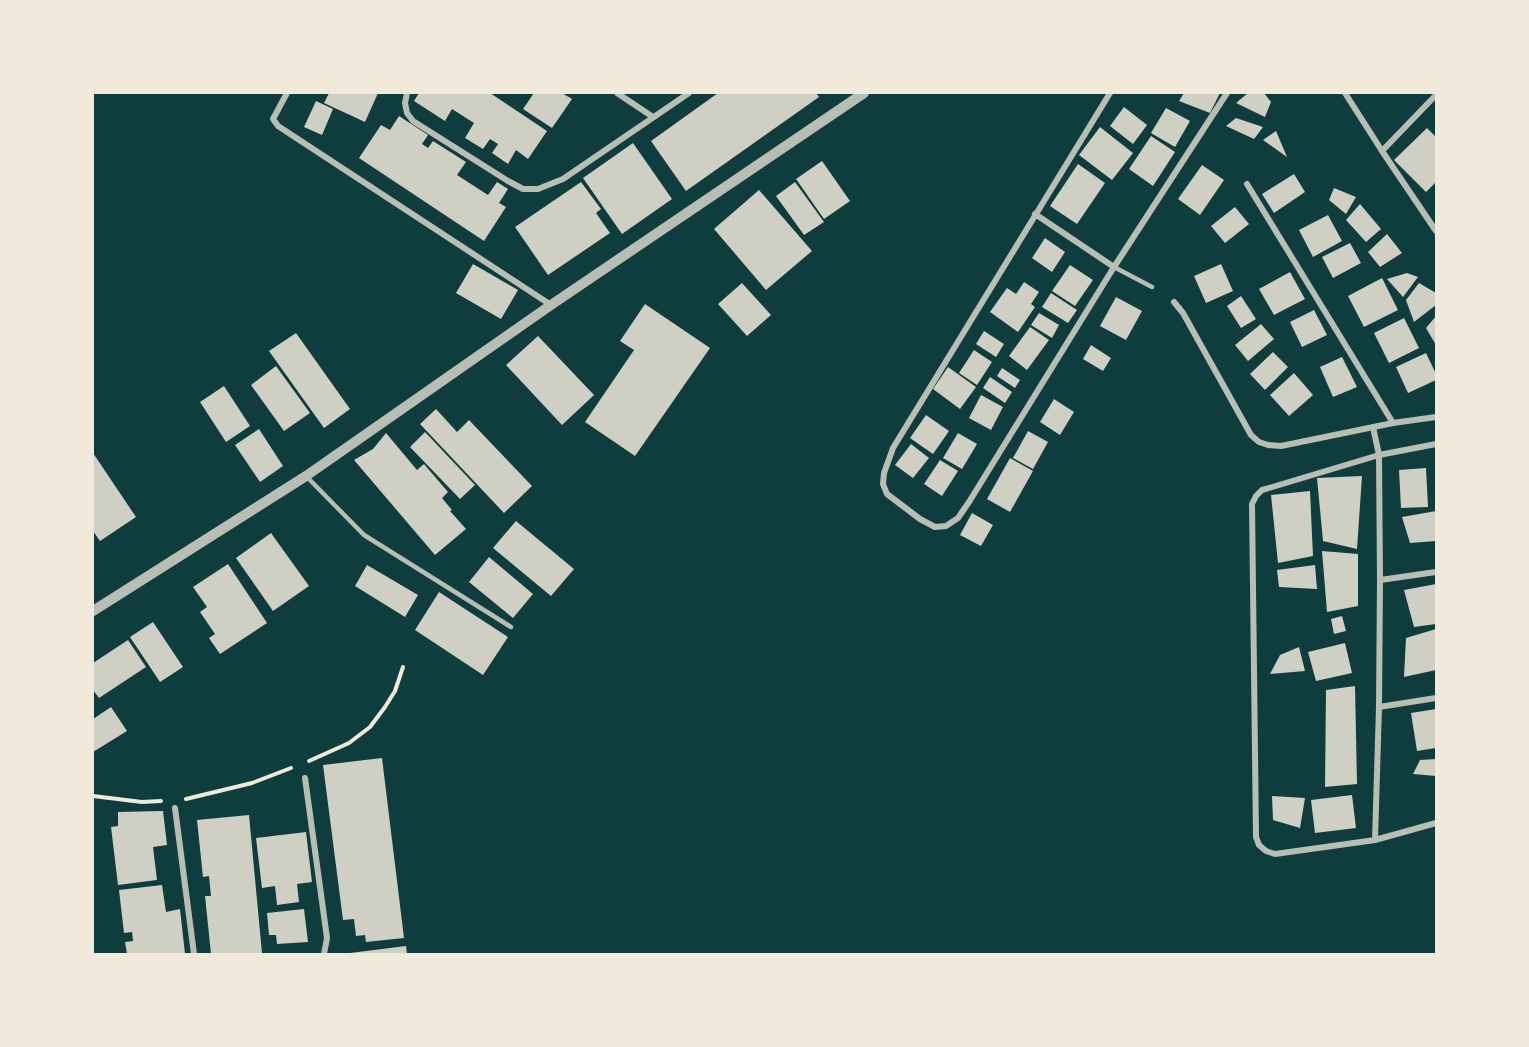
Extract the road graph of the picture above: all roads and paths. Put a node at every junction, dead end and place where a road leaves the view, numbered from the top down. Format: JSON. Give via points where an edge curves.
{"nodes":[{"id":1,"x":287,"y":93,"type":"edge"},
{"id":2,"x":407,"y":93,"type":"edge"},
{"id":3,"x":617,"y":93,"type":"edge"},
{"id":4,"x":689,"y":93,"type":"edge"},
{"id":5,"x":864,"y":93,"type":"edge"},
{"id":6,"x":1110,"y":93,"type":"edge"},
{"id":7,"x":1227,"y":93,"type":"edge"},
{"id":8,"x":1345,"y":93,"type":"edge"},
{"id":9,"x":1436,"y":95,"type":"edge"},
{"id":10,"x":653,"y":117,"type":"junction"},
{"id":11,"x":1382,"y":151,"type":"junction"},
{"id":12,"x":1247,"y":184,"type":"dead end"},
{"id":13,"x":1035,"y":214,"type":"junction"},
{"id":14,"x":1436,"y":231,"type":"edge"},
{"id":15,"x":1114,"y":267,"type":"junction"},
{"id":16,"x":1152,"y":287,"type":"dead end"},
{"id":17,"x":1174,"y":302,"type":"dead end"},
{"id":18,"x":551,"y":305,"type":"junction"},
{"id":19,"x":1436,"y":417,"type":"edge"},
{"id":20,"x":1393,"y":423,"type":"junction"},
{"id":21,"x":1373,"y":427,"type":"junction"},
{"id":22,"x":1436,"y":444,"type":"edge"},
{"id":23,"x":1378,"y":455,"type":"junction"},
{"id":24,"x":306,"y":476,"type":"junction"},
{"id":25,"x":1436,"y":572,"type":"edge"},
{"id":26,"x":1380,"y":580,"type":"junction"},
{"id":27,"x":93,"y":611,"type":"edge"},
{"id":28,"x":511,"y":627,"type":"dead end"},
{"id":29,"x":403,"y":667,"type":"dead end"},
{"id":30,"x":1436,"y":698,"type":"edge"},
{"id":31,"x":1379,"y":707,"type":"junction"},
{"id":32,"x":306,"y":763,"type":"dead end"},
{"id":33,"x":295,"y":767,"type":"dead end"},
{"id":34,"x":305,"y":778,"type":"dead end"},
{"id":35,"x":93,"y":796,"type":"edge"},
{"id":36,"x":171,"y":801,"type":"dead end"},
{"id":37,"x":180,"y":801,"type":"dead end"},
{"id":38,"x":175,"y":808,"type":"dead end"},
{"id":39,"x":1436,"y":823,"type":"edge"},
{"id":40,"x":1375,"y":840,"type":"junction"},
{"id":41,"x":194,"y":954,"type":"edge"},
{"id":42,"x":324,"y":954,"type":"edge"}],
"edges":[{"from":1,"to":18,"type":"street","via":[[273,119],[278,126]]},
{"from":2,"to":10,"type":"street","via":[[407,113],[413,121],[523,189],[538,189],[563,179]]},
{"from":3,"to":10,"type":"street"},
{"from":4,"to":10,"type":"street"},
{"from":5,"to":18,"type":"street"},
{"from":6,"to":13,"type":"street"},
{"from":7,"to":15,"type":"street"},
{"from":8,"to":11,"type":"street"},
{"from":9,"to":11,"type":"street"},
{"from":11,"to":14,"type":"street"},
{"from":12,"to":20,"type":"street"},
{"from":13,"to":15,"type":"street"},
{"from":13,"to":15,"type":"street","via":[[893,448],[883,484],[887,494],[920,519],[935,527],[946,526],[958,518]]},
{"from":15,"to":16,"type":"lane"},
{"from":17,"to":21,"type":"street","via":[[1251,435],[1259,442],[1281,446]]},
{"from":18,"to":24,"type":"street"},
{"from":19,"to":20,"type":"street"},
{"from":20,"to":21,"type":"street"},
{"from":21,"to":23,"type":"street"},
{"from":22,"to":23,"type":"street"},
{"from":23,"to":26,"type":"street"},
{"from":23,"to":40,"type":"street","via":[[1262,490],[1252,504],[1258,845],[1275,854]]},
{"from":24,"to":27,"type":"street"},
{"from":24,"to":28,"type":"lane","via":[[364,535]]},
{"from":25,"to":26,"type":"street"},
{"from":26,"to":31,"type":"street"},
{"from":29,"to":32,"type":"path","via":[[395,691],[370,727],[349,743]]},
{"from":30,"to":31,"type":"street"},
{"from":31,"to":40,"type":"street"},
{"from":33,"to":37,"type":"path","via":[[252,783]]},
{"from":34,"to":42,"type":"street","via":[[327,938]]},
{"from":35,"to":36,"type":"path"},
{"from":38,"to":41,"type":"street"},
{"from":39,"to":40,"type":"street"}]}
